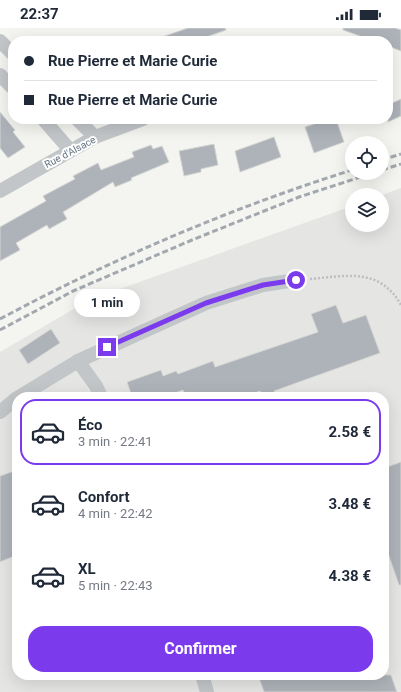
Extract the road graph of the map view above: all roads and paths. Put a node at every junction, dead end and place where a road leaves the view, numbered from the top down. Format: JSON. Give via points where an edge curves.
{"nodes":[{"id":1,"x":0,"y":41,"type":"edge"},
{"id":2,"x":8,"y":49,"type":"edge"},
{"id":3,"x":0,"y":75,"type":"edge"},
{"id":4,"x":8,"y":83,"type":"edge"},
{"id":5,"x":47,"y":124,"type":"edge"},
{"id":6,"x":82,"y":124,"type":"edge"},
{"id":7,"x":130,"y":124,"type":"edge"},
{"id":8,"x":95,"y":137,"type":"junction"},
{"id":9,"x":70,"y":150,"type":"junction"},
{"id":10,"x":0,"y":191,"type":"edge"},
{"id":11,"x":296,"y":280,"type":"joint"},
{"id":12,"x":401,"y":305,"type":"edge"},
{"id":13,"x":78,"y":360,"type":"junction"},
{"id":14,"x":26,"y":392,"type":"edge"},
{"id":15,"x":99,"y":392,"type":"edge"},
{"id":16,"x":12,"y":402,"type":"edge"},
{"id":17,"x":0,"y":412,"type":"edge"},
{"id":18,"x":203,"y":680,"type":"edge"},
{"id":19,"x":207,"y":692,"type":"edge"}],
"edges":[{"from":1,"to":2,"type":"street"},
{"from":3,"to":4,"type":"street"},
{"from":5,"to":9,"type":"street"},
{"from":6,"to":8,"type":"street"},
{"from":7,"to":8,"type":"street","name":"Rue d'Alsace"},
{"from":8,"to":9,"type":"street","name":"Rue d'Alsace"},
{"from":9,"to":10,"type":"street","name":"Rue d'Alsace"},
{"from":11,"to":12,"type":"path","via":[[353,275],[373,278],[395,294]]},
{"from":11,"to":13,"type":"street","via":[[263,285],[206,303]]},
{"from":13,"to":14,"type":"street"},
{"from":13,"to":15,"type":"street"},
{"from":16,"to":17,"type":"street"},
{"from":18,"to":19,"type":"street"}]}
